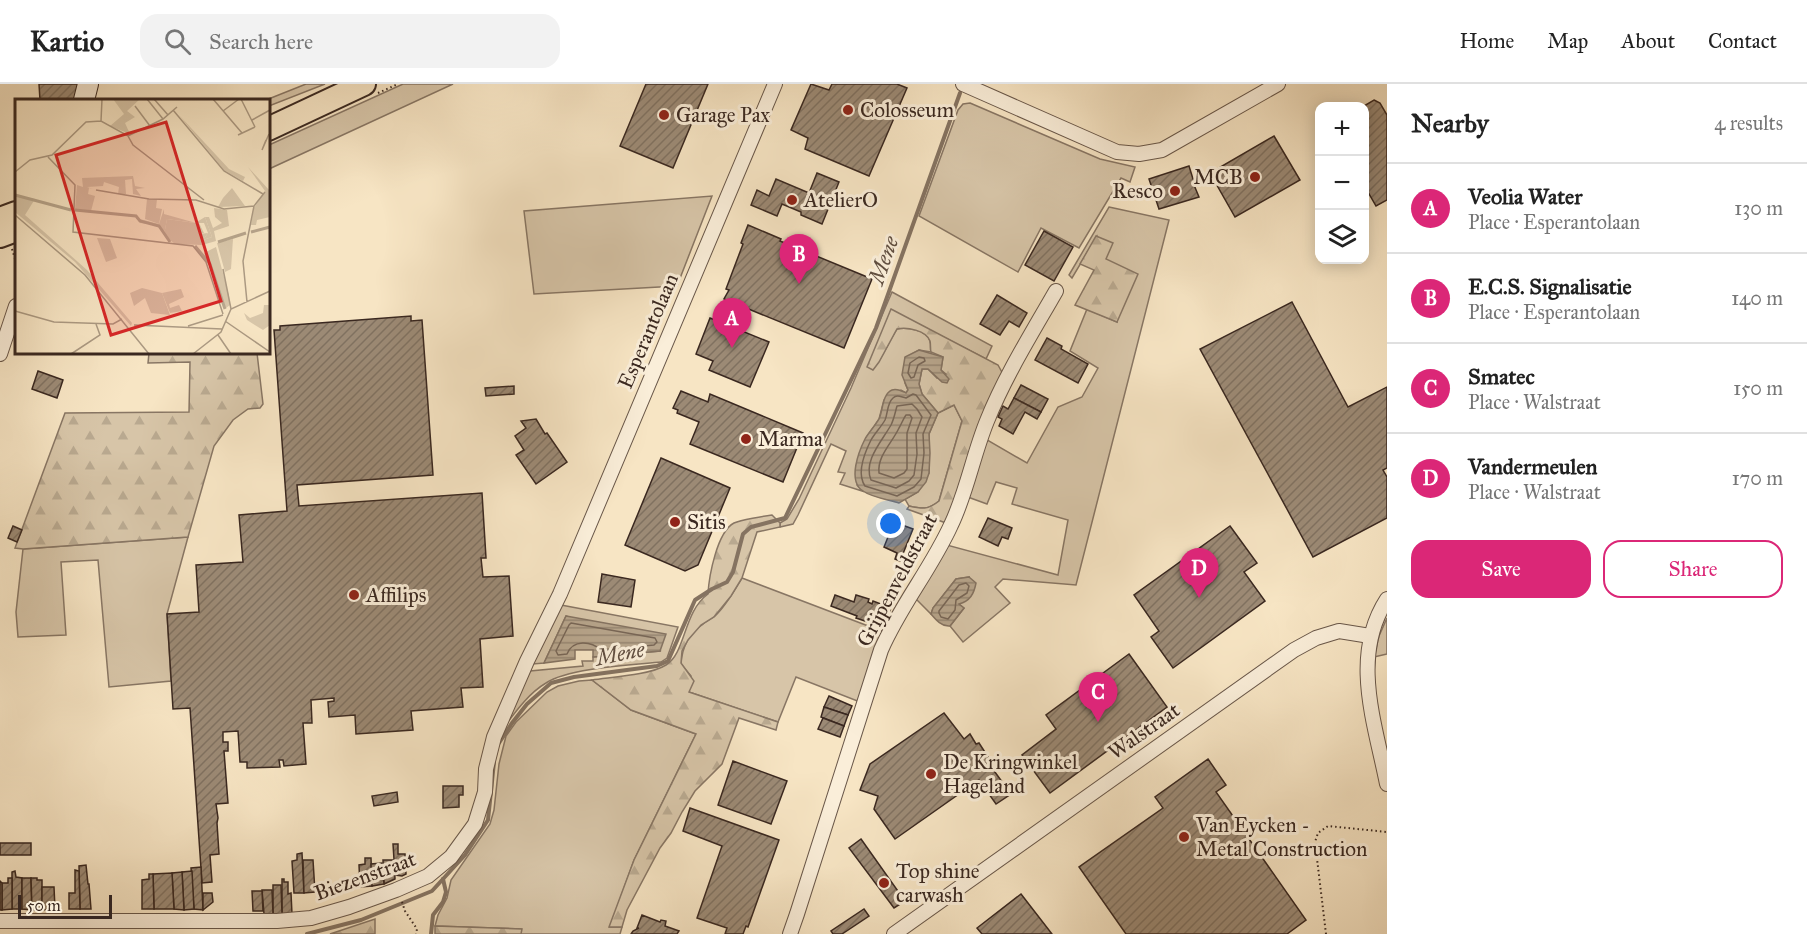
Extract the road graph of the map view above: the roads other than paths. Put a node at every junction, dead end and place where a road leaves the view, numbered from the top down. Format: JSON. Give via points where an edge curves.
{"nodes":[{"id":1,"x":88,"y":84,"type":"edge"},
{"id":2,"x":364,"y":84,"type":"edge"},
{"id":3,"x":775,"y":84,"type":"edge"},
{"id":4,"x":963,"y":84,"type":"edge"},
{"id":5,"x":1278,"y":84,"type":"edge"},
{"id":6,"x":84,"y":99,"type":"edge"},
{"id":7,"x":300,"y":113,"type":"junction"},
{"id":8,"x":270,"y":122,"type":"edge"},
{"id":9,"x":270,"y":128,"type":"edge"},
{"id":10,"x":15,"y":213,"type":"edge"},
{"id":11,"x":0,"y":219,"type":"edge"},
{"id":12,"x":1056,"y":291,"type":"dead end"},
{"id":13,"x":15,"y":309,"type":"edge"},
{"id":14,"x":0,"y":354,"type":"edge"},
{"id":15,"x":560,"y":594,"type":"joint"},
{"id":16,"x":1387,"y":599,"type":"edge"},
{"id":17,"x":1370,"y":636,"type":"junction"},
{"id":18,"x":1387,"y":784,"type":"edge"},
{"id":19,"x":0,"y":921,"type":"edge"},
{"id":20,"x":790,"y":934,"type":"edge"},
{"id":21,"x":894,"y":934,"type":"edge"}],
"edges":[{"from":1,"to":6,"type":"street"},
{"from":2,"to":7,"type":"main road"},
{"from":3,"to":15,"type":"street","name":"Esperantolaan"},
{"from":4,"to":5,"type":"street","via":[[1117,152],[1139,154],[1162,150]]},
{"from":7,"to":8,"type":"main road"},
{"from":7,"to":9,"type":"main road"},
{"from":10,"to":11,"type":"main road"},
{"from":12,"to":20,"type":"street","name":"Grijpenveldstraat","via":[[987,421],[943,543],[897,616],[881,650]]},
{"from":13,"to":14,"type":"street"},
{"from":15,"to":19,"type":"street","name":"Biezenstraat","via":[[494,737],[475,824],[451,857],[428,876],[311,918]]},
{"from":16,"to":17,"type":"street"},
{"from":17,"to":18,"type":"street","via":[[1367,683]]},
{"from":17,"to":21,"type":"street","name":"Walstraat","via":[[1340,631],[1294,650]]}]}
